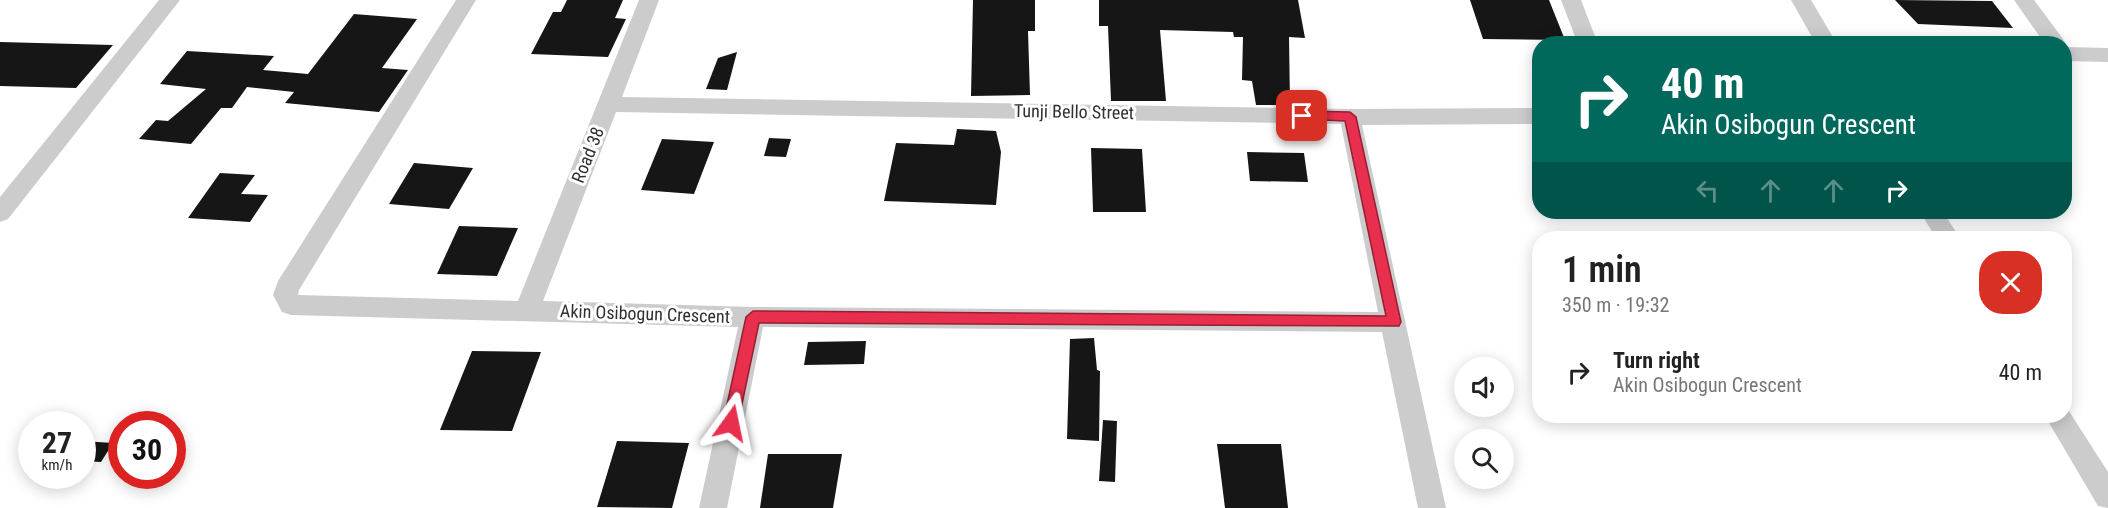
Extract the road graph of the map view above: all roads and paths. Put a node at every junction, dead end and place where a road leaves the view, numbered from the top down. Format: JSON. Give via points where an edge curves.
{"nodes":[{"id":1,"x":170,"y":0,"type":"edge"},
{"id":2,"x":466,"y":0,"type":"edge"},
{"id":3,"x":649,"y":0,"type":"edge"},
{"id":4,"x":1570,"y":0,"type":"edge"},
{"id":5,"x":1801,"y":0,"type":"edge"},
{"id":6,"x":2024,"y":0,"type":"edge"},
{"id":7,"x":1585,"y":36,"type":"edge"},
{"id":8,"x":1822,"y":36,"type":"edge"},
{"id":9,"x":2050,"y":36,"type":"edge"},
{"id":10,"x":2072,"y":54,"type":"edge"},
{"id":11,"x":2108,"y":55,"type":"edge"},
{"id":12,"x":608,"y":104,"type":"junction"},
{"id":13,"x":1532,"y":116,"type":"edge"},
{"id":14,"x":1350,"y":117,"type":"junction"},
{"id":15,"x":0,"y":213,"type":"edge"},
{"id":16,"x":527,"y":310,"type":"junction"},
{"id":17,"x":753,"y":317,"type":"junction"},
{"id":18,"x":1394,"y":322,"type":"junction"},
{"id":19,"x":2062,"y":423,"type":"edge"},
{"id":20,"x":2108,"y":497,"type":"edge"},
{"id":21,"x":713,"y":508,"type":"edge"},
{"id":22,"x":1432,"y":508,"type":"edge"}],
"edges":[{"from":1,"to":15,"type":"street"},
{"from":2,"to":16,"type":"street","name":"Akin Osibogun Crescent","via":[[285,295],[291,305],[300,307]]},
{"from":3,"to":12,"type":"street","name":"Road 38"},
{"from":4,"to":7,"type":"street"},
{"from":5,"to":8,"type":"street"},
{"from":6,"to":9,"type":"street"},
{"from":10,"to":11,"type":"street"},
{"from":12,"to":14,"type":"street","name":"Tunji Bello Street"},
{"from":12,"to":16,"type":"street","name":"Road 38"},
{"from":13,"to":14,"type":"street","name":"Tunji Bello Street"},
{"from":14,"to":18,"type":"street"},
{"from":16,"to":17,"type":"street","name":"Akin Osibogun Crescent"},
{"from":17,"to":18,"type":"street","name":"Akin Osibogun Crescent"},
{"from":17,"to":21,"type":"street"},
{"from":18,"to":22,"type":"street"},
{"from":19,"to":20,"type":"street"}]}
